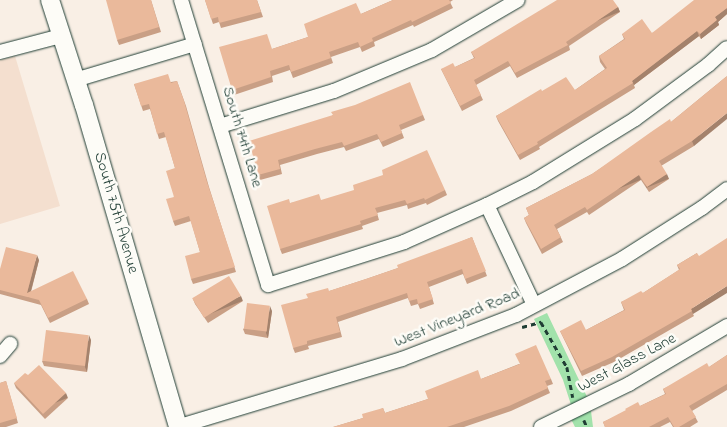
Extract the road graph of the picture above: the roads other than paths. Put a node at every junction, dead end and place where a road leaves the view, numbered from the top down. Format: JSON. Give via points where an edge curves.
{"nodes":[{"id":1,"x":50,"y":0,"type":"edge"},
{"id":2,"x":181,"y":0,"type":"edge"},
{"id":3,"x":518,"y":0,"type":"edge"},
{"id":4,"x":61,"y":36,"type":"junction"},
{"id":5,"x":195,"y":44,"type":"junction"},
{"id":6,"x":727,"y":48,"type":"edge"},
{"id":7,"x":0,"y":52,"type":"edge"},
{"id":8,"x":75,"y":80,"type":"junction"},
{"id":9,"x":220,"y":126,"type":"junction"},
{"id":10,"x":727,"y":189,"type":"edge"},
{"id":11,"x":487,"y":205,"type":"junction"},
{"id":12,"x":534,"y":305,"type":"junction"},
{"id":13,"x":727,"y":326,"type":"edge"},
{"id":14,"x":10,"y":344,"type":"dead end"},
{"id":15,"x":0,"y":356,"type":"edge"},
{"id":16,"x":178,"y":427,"type":"edge"},
{"id":17,"x":541,"y":427,"type":"edge"}],
"edges":[{"from":1,"to":4,"type":"main road","name":"South 75th Avenue"},
{"from":2,"to":5,"type":"street","name":"South 74th Lane"},
{"from":3,"to":9,"type":"street","via":[[432,50],[334,92]]},
{"from":4,"to":7,"type":"street"},
{"from":4,"to":8,"type":"main road","name":"South 75th Avenue"},
{"from":5,"to":8,"type":"street"},
{"from":5,"to":9,"type":"street","name":"South 74th Lane"},
{"from":6,"to":11,"type":"street","via":[[635,119],[580,154]]},
{"from":8,"to":16,"type":"main road","name":"South 75th Avenue"},
{"from":9,"to":11,"type":"street","name":"South 74th Lane","via":[[268,285],[404,242]]},
{"from":10,"to":12,"type":"street","name":"West Vineyard Road","via":[[629,254]]},
{"from":11,"to":12,"type":"street"},
{"from":12,"to":16,"type":"street","name":"West Vineyard Road","via":[[402,359]]},
{"from":13,"to":17,"type":"street","name":"West Glass Lane","via":[[629,384]]},
{"from":14,"to":15,"type":"street"}]}
